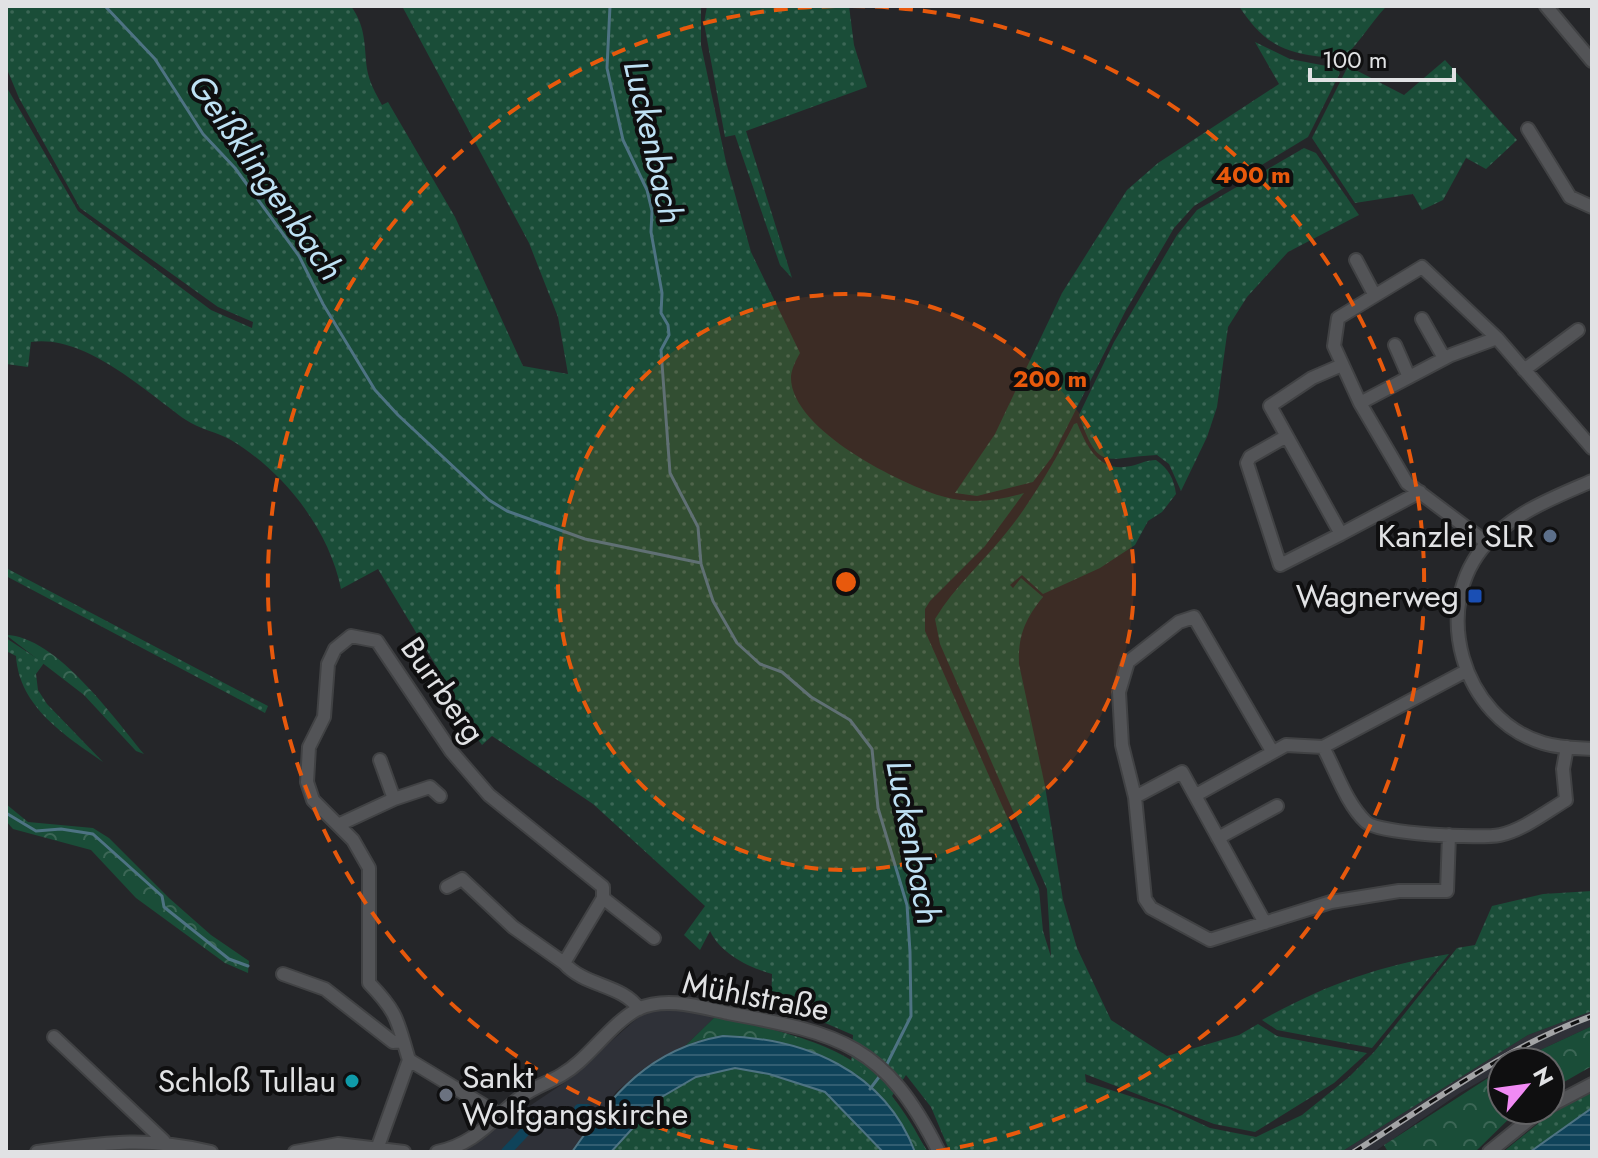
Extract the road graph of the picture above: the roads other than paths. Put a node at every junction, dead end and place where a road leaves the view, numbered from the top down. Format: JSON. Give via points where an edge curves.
{"nodes":[{"id":1,"x":1546,"y":6,"type":"edge"},
{"id":2,"x":1592,"y":61,"type":"edge"},
{"id":3,"x":1528,"y":129,"type":"dead end"},
{"id":4,"x":1592,"y":207,"type":"edge"},
{"id":5,"x":1356,"y":260,"type":"dead end"},
{"id":6,"x":1374,"y":294,"type":"junction"},
{"id":7,"x":1422,"y":319,"type":"dead end"},
{"id":8,"x":1578,"y":330,"type":"dead end"},
{"id":9,"x":1497,"y":338,"type":"junction"},
{"id":10,"x":1395,"y":345,"type":"dead end"},
{"id":11,"x":1444,"y":358,"type":"junction"},
{"id":12,"x":1342,"y":365,"type":"junction"},
{"id":13,"x":1524,"y":370,"type":"junction"},
{"id":14,"x":1409,"y":377,"type":"junction"},
{"id":15,"x":1360,"y":403,"type":"junction"},
{"id":16,"x":1285,"y":437,"type":"junction"},
{"id":17,"x":1592,"y":448,"type":"edge"},
{"id":18,"x":1592,"y":481,"type":"edge"},
{"id":19,"x":1420,"y":492,"type":"junction"},
{"id":20,"x":1341,"y":534,"type":"junction"},
{"id":21,"x":1487,"y":543,"type":"junction"},
{"id":22,"x":1466,"y":671,"type":"junction"},
{"id":23,"x":1323,"y":747,"type":"junction"},
{"id":24,"x":1567,"y":747,"type":"junction"},
{"id":25,"x":1592,"y":749,"type":"edge"},
{"id":26,"x":1272,"y":751,"type":"junction"},
{"id":27,"x":380,"y":760,"type":"dead end"},
{"id":28,"x":1196,"y":795,"type":"junction"},
{"id":29,"x":440,"y":796,"type":"dead end"},
{"id":30,"x":1135,"y":797,"type":"junction"},
{"id":31,"x":394,"y":799,"type":"junction"},
{"id":32,"x":1277,"y":806,"type":"dead end"},
{"id":33,"x":338,"y":825,"type":"junction"},
{"id":34,"x":1449,"y":835,"type":"junction"},
{"id":35,"x":1218,"y":838,"type":"junction"},
{"id":36,"x":447,"y":887,"type":"dead end"},
{"id":37,"x":603,"y":898,"type":"junction"},
{"id":38,"x":1265,"y":923,"type":"junction"},
{"id":39,"x":654,"y":938,"type":"dead end"},
{"id":40,"x":564,"y":963,"type":"junction"},
{"id":41,"x":283,"y":974,"type":"dead end"},
{"id":42,"x":639,"y":1009,"type":"junction"},
{"id":43,"x":54,"y":1037,"type":"dead end"},
{"id":44,"x":403,"y":1041,"type":"junction"},
{"id":45,"x":409,"y":1060,"type":"junction"},
{"id":46,"x":1592,"y":1084,"type":"edge"},
{"id":47,"x":1566,"y":1098,"type":"edge"},
{"id":48,"x":500,"y":1115,"type":"junction"},
{"id":49,"x":146,"y":1122,"type":"junction"},
{"id":50,"x":1521,"y":1126,"type":"edge"},
{"id":51,"x":480,"y":1135,"type":"junction"},
{"id":52,"x":122,"y":1141,"type":"junction"},
{"id":53,"x":164,"y":1141,"type":"junction"},
{"id":54,"x":376,"y":1150,"type":"edge"},
{"id":55,"x":37,"y":1152,"type":"edge"},
{"id":56,"x":211,"y":1152,"type":"edge"},
{"id":57,"x":295,"y":1152,"type":"edge"},
{"id":58,"x":404,"y":1152,"type":"edge"},
{"id":59,"x":437,"y":1152,"type":"edge"},
{"id":60,"x":482,"y":1152,"type":"edge"},
{"id":61,"x":939,"y":1152,"type":"edge"},
{"id":62,"x":1489,"y":1152,"type":"edge"}],
"edges":[{"from":1,"to":2,"type":"street"},
{"from":3,"to":4,"type":"street","via":[[1570,197]]},
{"from":5,"to":6,"type":"street"},
{"from":6,"to":9,"type":"street","via":[[1422,267]]},
{"from":6,"to":12,"type":"street","via":[[1338,318],[1334,346]]},
{"from":7,"to":11,"type":"street"},
{"from":8,"to":13,"type":"street"},
{"from":9,"to":11,"type":"street"},
{"from":9,"to":13,"type":"street"},
{"from":10,"to":14,"type":"street"},
{"from":11,"to":14,"type":"street"},
{"from":12,"to":15,"type":"street"},
{"from":12,"to":16,"type":"street","via":[[1270,406]]},
{"from":13,"to":17,"type":"street"},
{"from":14,"to":15,"type":"street"},
{"from":15,"to":19,"type":"street","via":[[1407,483]]},
{"from":16,"to":20,"type":"street"},
{"from":16,"to":20,"type":"street","via":[[1247,463],[1280,565]]},
{"from":18,"to":21,"type":"street","via":[[1538,505]]},
{"from":19,"to":20,"type":"street"},
{"from":19,"to":21,"type":"street"},
{"from":21,"to":22,"type":"street","via":[[1467,576],[1461,600],[1460,655]]},
{"from":22,"to":23,"type":"street"},
{"from":22,"to":24,"type":"street","via":[[1491,707],[1515,729],[1542,743]]},
{"from":23,"to":26,"type":"street","via":[[1286,745]]},
{"from":23,"to":34,"type":"street","via":[[1367,824],[1431,827]]},
{"from":24,"to":25,"type":"street"},
{"from":24,"to":34,"type":"street","via":[[1566,800],[1500,835]]},
{"from":26,"to":28,"type":"street"},
{"from":26,"to":30,"type":"street","via":[[1200,622],[1194,617],[1179,622],[1134,656],[1122,675],[1122,745]]},
{"from":27,"to":31,"type":"street"},
{"from":28,"to":30,"type":"street","via":[[1182,772]]},
{"from":28,"to":35,"type":"street"},
{"from":29,"to":31,"type":"street","via":[[430,787]]},
{"from":30,"to":38,"type":"street","via":[[1145,899],[1151,908],[1210,940]]},
{"from":31,"to":33,"type":"street"},
{"from":32,"to":35,"type":"street"},
{"from":33,"to":37,"type":"street","name":"Burrberg","via":[[313,800],[307,782],[309,747],[324,717],[328,664],[335,649],[351,636],[377,641],[451,751],[489,795],[603,887]]},
{"from":33,"to":44,"type":"street","name":"Burrberg","via":[[366,860],[369,983],[388,1003]]},
{"from":34,"to":38,"type":"street","via":[[1447,891],[1399,891],[1331,902]]},
{"from":35,"to":38,"type":"street"},
{"from":36,"to":40,"type":"street","via":[[462,879],[513,927]]},
{"from":37,"to":39,"type":"street","name":"Burrberg"},
{"from":37,"to":40,"type":"street"},
{"from":40,"to":42,"type":"street","via":[[575,976],[626,996]]},
{"from":41,"to":44,"type":"street","via":[[325,989],[393,1042]]},
{"from":42,"to":48,"type":"street","name":"Mühlstraße","via":[[562,1077],[525,1093]]},
{"from":42,"to":61,"type":"street","name":"Mühlstraße","via":[[679,1004],[833,1036],[858,1048],[893,1078],[917,1108]]},
{"from":43,"to":49,"type":"street"},
{"from":44,"to":45,"type":"street"},
{"from":45,"to":48,"type":"street"},
{"from":45,"to":54,"type":"street"},
{"from":46,"to":47,"type":"street"},
{"from":48,"to":51,"type":"street","name":"Mühlstraße"},
{"from":49,"to":52,"type":"street"},
{"from":49,"to":53,"type":"street"},
{"from":50,"to":62,"type":"street"},
{"from":51,"to":59,"type":"street","name":"Mühlstraße"},
{"from":51,"to":60,"type":"street"},
{"from":52,"to":53,"type":"street"},
{"from":52,"to":55,"type":"street"},
{"from":53,"to":56,"type":"street"},
{"from":54,"to":57,"type":"street","via":[[338,1144]]},
{"from":54,"to":58,"type":"street"}]}
